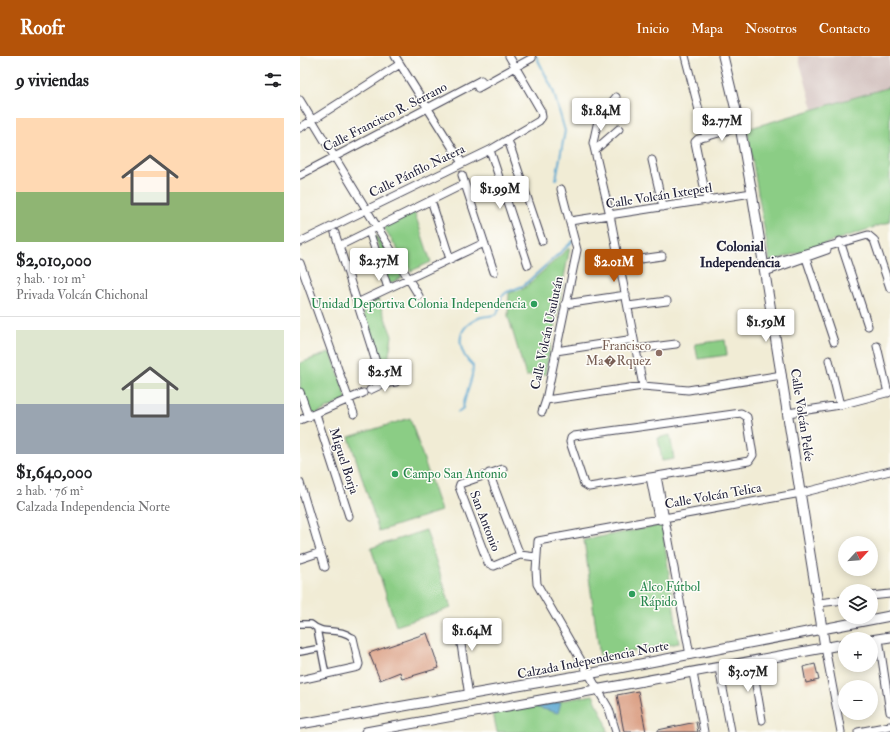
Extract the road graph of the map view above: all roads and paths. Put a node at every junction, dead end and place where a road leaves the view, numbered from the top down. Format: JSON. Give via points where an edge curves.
{"nodes":[{"id":1,"x":395,"y":56,"type":"edge"},
{"id":2,"x":509,"y":56,"type":"edge"},
{"id":3,"x":685,"y":56,"type":"edge"},
{"id":4,"x":723,"y":56,"type":"edge"},
{"id":5,"x":532,"y":58,"type":"dead end"},
{"id":6,"x":400,"y":64,"type":"junction"},
{"id":7,"x":515,"y":68,"type":"junction"},
{"id":8,"x":481,"y":80,"type":"dead end"},
{"id":9,"x":478,"y":88,"type":"dead end"},
{"id":10,"x":616,"y":97,"type":"dead end"},
{"id":11,"x":300,"y":100,"type":"edge"},
{"id":12,"x":428,"y":108,"type":"junction"},
{"id":13,"x":313,"y":120,"type":"junction"},
{"id":14,"x":740,"y":127,"type":"junction"},
{"id":15,"x":300,"y":128,"type":"edge"},
{"id":16,"x":619,"y":129,"type":"dead end"},
{"id":17,"x":706,"y":136,"type":"junction"},
{"id":18,"x":508,"y":140,"type":"junction"},
{"id":19,"x":490,"y":150,"type":"junction"},
{"id":20,"x":595,"y":150,"type":"junction"},
{"id":21,"x":335,"y":156,"type":"junction"},
{"id":22,"x":652,"y":160,"type":"dead end"},
{"id":23,"x":462,"y":163,"type":"junction"},
{"id":24,"x":300,"y":174,"type":"edge"},
{"id":25,"x":462,"y":175,"type":"dead end"},
{"id":26,"x":464,"y":184,"type":"junction"},
{"id":27,"x":562,"y":188,"type":"dead end"},
{"id":28,"x":752,"y":194,"type":"junction"},
{"id":29,"x":431,"y":200,"type":"junction"},
{"id":30,"x":707,"y":201,"type":"junction"},
{"id":31,"x":663,"y":207,"type":"junction"},
{"id":32,"x":367,"y":209,"type":"junction"},
{"id":33,"x":610,"y":215,"type":"junction"},
{"id":34,"x":570,"y":221,"type":"junction"},
{"id":35,"x":378,"y":227,"type":"junction"},
{"id":36,"x":369,"y":231,"type":"junction"},
{"id":37,"x":335,"y":233,"type":"dead end"},
{"id":38,"x":542,"y":241,"type":"dead end"},
{"id":39,"x":300,"y":242,"type":"edge"},
{"id":40,"x":484,"y":243,"type":"junction"},
{"id":41,"x":841,"y":243,"type":"junction"},
{"id":42,"x":339,"y":246,"type":"junction"},
{"id":43,"x":805,"y":255,"type":"junction"},
{"id":44,"x":662,"y":256,"type":"dead end"},
{"id":45,"x":450,"y":259,"type":"junction"},
{"id":46,"x":619,"y":262,"type":"junction"},
{"id":47,"x":300,"y":263,"type":"edge"},
{"id":48,"x":528,"y":265,"type":"dead end"},
{"id":49,"x":765,"y":269,"type":"junction"},
{"id":50,"x":494,"y":272,"type":"dead end"},
{"id":51,"x":409,"y":278,"type":"junction"},
{"id":52,"x":388,"y":288,"type":"junction"},
{"id":53,"x":890,"y":288,"type":"edge"},
{"id":54,"x":626,"y":295,"type":"junction"},
{"id":55,"x":419,"y":296,"type":"dead end"},
{"id":56,"x":667,"y":301,"type":"dead end"},
{"id":57,"x":357,"y":303,"type":"junction"},
{"id":58,"x":565,"y":304,"type":"junction"},
{"id":59,"x":628,"y":306,"type":"junction"},
{"id":60,"x":868,"y":326,"type":"dead end"},
{"id":61,"x":634,"y":339,"type":"junction"},
{"id":62,"x":834,"y":342,"type":"dead end"},
{"id":63,"x":676,"y":344,"type":"dead end"},
{"id":64,"x":877,"y":346,"type":"dead end"},
{"id":65,"x":636,"y":349,"type":"junction"},
{"id":66,"x":556,"y":351,"type":"junction"},
{"id":67,"x":829,"y":360,"type":"dead end"},
{"id":68,"x":782,"y":375,"type":"junction"},
{"id":69,"x":396,"y":382,"type":"dead end"},
{"id":70,"x":382,"y":384,"type":"junction"},
{"id":71,"x":643,"y":386,"type":"junction"},
{"id":72,"x":300,"y":392,"type":"edge"},
{"id":73,"x":889,"y":392,"type":"edge"},
{"id":74,"x":348,"y":400,"type":"junction"},
{"id":75,"x":546,"y":400,"type":"junction"},
{"id":76,"x":840,"y":405,"type":"junction"},
{"id":77,"x":542,"y":412,"type":"dead end"},
{"id":78,"x":788,"y":413,"type":"junction"},
{"id":79,"x":316,"y":414,"type":"junction"},
{"id":80,"x":354,"y":414,"type":"dead end"},
{"id":81,"x":309,"y":417,"type":"junction"},
{"id":82,"x":300,"y":420,"type":"edge"},
{"id":83,"x":503,"y":469,"type":"dead end"},
{"id":84,"x":890,"y":471,"type":"edge"},
{"id":85,"x":489,"y":473,"type":"junction"},
{"id":86,"x":654,"y":476,"type":"junction"},
{"id":87,"x":300,"y":483,"type":"edge"},
{"id":88,"x":802,"y":493,"type":"junction"},
{"id":89,"x":349,"y":516,"type":"dead end"},
{"id":90,"x":661,"y":517,"type":"junction"},
{"id":91,"x":321,"y":552,"type":"junction"},
{"id":92,"x":520,"y":556,"type":"junction"},
{"id":93,"x":536,"y":557,"type":"junction"},
{"id":94,"x":300,"y":559,"type":"edge"},
{"id":95,"x":325,"y":567,"type":"dead end"},
{"id":96,"x":890,"y":594,"type":"edge"},
{"id":97,"x":878,"y":595,"type":"edge"},
{"id":98,"x":838,"y":601,"type":"edge"},
{"id":99,"x":818,"y":603,"type":"junction"},
{"id":100,"x":890,"y":616,"type":"edge"},
{"id":101,"x":300,"y":624,"type":"edge"},
{"id":102,"x":458,"y":625,"type":"dead end"},
{"id":103,"x":822,"y":628,"type":"junction"},
{"id":104,"x":317,"y":629,"type":"junction"},
{"id":105,"x":890,"y":637,"type":"edge"},
{"id":106,"x":353,"y":638,"type":"joint"},
{"id":107,"x":878,"y":639,"type":"edge"},
{"id":108,"x":824,"y":642,"type":"junction"},
{"id":109,"x":838,"y":643,"type":"edge"},
{"id":110,"x":321,"y":648,"type":"junction"},
{"id":111,"x":300,"y":652,"type":"edge"},
{"id":112,"x":878,"y":654,"type":"edge"},
{"id":113,"x":690,"y":655,"type":"junction"},
{"id":114,"x":752,"y":662,"type":"junction"},
{"id":115,"x":719,"y":668,"type":"junction"},
{"id":116,"x":693,"y":673,"type":"junction"},
{"id":117,"x":588,"y":674,"type":"junction"},
{"id":118,"x":326,"y":675,"type":"junction"},
{"id":119,"x":300,"y":680,"type":"edge"},
{"id":120,"x":598,"y":690,"type":"junction"},
{"id":121,"x":469,"y":696,"type":"junction"},
{"id":122,"x":890,"y":712,"type":"edge"},
{"id":123,"x":762,"y":720,"type":"dead end"},
{"id":124,"x":300,"y":724,"type":"edge"},
{"id":125,"x":890,"y":726,"type":"edge"},
{"id":126,"x":393,"y":730,"type":"edge"},
{"id":127,"x":731,"y":731,"type":"dead end"},
{"id":128,"x":366,"y":732,"type":"edge"},
{"id":129,"x":616,"y":732,"type":"edge"},
{"id":130,"x":704,"y":732,"type":"edge"},
{"id":131,"x":841,"y":732,"type":"edge"},
{"id":132,"x":858,"y":732,"type":"edge"}],
"edges":[{"from":1,"to":6,"type":"street"},
{"from":2,"to":7,"type":"street"},
{"from":3,"to":17,"type":"street"},
{"from":4,"to":14,"type":"street","name":"Calle Volcán Pelée"},
{"from":5,"to":7,"type":"street"},
{"from":6,"to":12,"type":"street"},
{"from":6,"to":13,"type":"street"},
{"from":7,"to":9,"type":"street"},
{"from":7,"to":18,"type":"street","name":"Calle Pánfilo Natera","via":[[541,111],[542,118]]},
{"from":8,"to":12,"type":"street","name":"Calle Francisco R. Serrano"},
{"from":10,"to":20,"type":"street","via":[[597,125],[593,143]]},
{"from":11,"to":13,"type":"street"},
{"from":12,"to":21,"type":"street","name":"Calle Francisco R. Serrano"},
{"from":12,"to":23,"type":"street"},
{"from":13,"to":15,"type":"street"},
{"from":13,"to":21,"type":"street"},
{"from":14,"to":17,"type":"street"},
{"from":14,"to":28,"type":"street","name":"Calle Volcán Pelée"},
{"from":16,"to":20,"type":"street"},
{"from":17,"to":30,"type":"street","via":[[698,139],[694,146]]},
{"from":18,"to":19,"type":"street","name":"Calle Pánfilo Natera"},
{"from":18,"to":38,"type":"street"},
{"from":19,"to":23,"type":"street","name":"Calle Pánfilo Natera"},
{"from":19,"to":48,"type":"street"},
{"from":20,"to":33,"type":"street"},
{"from":21,"to":24,"type":"street","name":"Calle Francisco R. Serrano"},
{"from":21,"to":32,"type":"street"},
{"from":22,"to":31,"type":"street"},
{"from":23,"to":32,"type":"street","name":"Calle Pánfilo Natera"},
{"from":25,"to":26,"type":"street"},
{"from":26,"to":29,"type":"street"},
{"from":26,"to":40,"type":"street"},
{"from":27,"to":34,"type":"street","name":"Calle Volcán Usulután"},
{"from":28,"to":30,"type":"street","name":"Calle Volcán Ixtepetl"},
{"from":28,"to":49,"type":"street","name":"Calle Volcán Pelée"},
{"from":29,"to":35,"type":"street"},
{"from":29,"to":45,"type":"street"},
{"from":30,"to":31,"type":"street","name":"Calle Volcán Ixtepetl"},
{"from":31,"to":33,"type":"street","name":"Calle Volcán Ixtepetl"},
{"from":32,"to":35,"type":"street"},
{"from":32,"to":39,"type":"street","name":"Calle Pánfilo Natera"},
{"from":33,"to":34,"type":"street","name":"Calle Volcán Ixtepetl"},
{"from":33,"to":46,"type":"street"},
{"from":34,"to":58,"type":"street","name":"Calle Volcán Usulután","via":[[577,250]]},
{"from":35,"to":36,"type":"street"},
{"from":35,"to":51,"type":"street"},
{"from":36,"to":42,"type":"street"},
{"from":36,"to":52,"type":"street"},
{"from":37,"to":42,"type":"street"},
{"from":40,"to":45,"type":"street"},
{"from":40,"to":50,"type":"street"},
{"from":41,"to":43,"type":"street"},
{"from":41,"to":53,"type":"street","via":[[870,236],[874,240]]},
{"from":41,"to":60,"type":"street"},
{"from":42,"to":57,"type":"street"},
{"from":43,"to":49,"type":"street"},
{"from":43,"to":62,"type":"street"},
{"from":44,"to":46,"type":"street"},
{"from":45,"to":51,"type":"street"},
{"from":46,"to":54,"type":"street"},
{"from":47,"to":74,"type":"street"},
{"from":49,"to":68,"type":"street","name":"Calle Volcán Pelée"},
{"from":51,"to":52,"type":"street"},
{"from":51,"to":55,"type":"street"},
{"from":52,"to":57,"type":"street"},
{"from":54,"to":58,"type":"street"},
{"from":54,"to":59,"type":"street"},
{"from":56,"to":59,"type":"street"},
{"from":57,"to":70,"type":"street"},
{"from":58,"to":66,"type":"street","name":"Calle Volcán Usulután"},
{"from":59,"to":61,"type":"street"},
{"from":61,"to":65,"type":"street"},
{"from":61,"to":66,"type":"street"},
{"from":63,"to":65,"type":"street"},
{"from":64,"to":73,"type":"street"},
{"from":65,"to":71,"type":"street"},
{"from":66,"to":75,"type":"street","name":"Calle Volcán Usulután"},
{"from":67,"to":76,"type":"street"},
{"from":68,"to":71,"type":"street","via":[[688,390]]},
{"from":68,"to":78,"type":"street","name":"Calle Volcán Pelée"},
{"from":69,"to":70,"type":"street"},
{"from":70,"to":74,"type":"street"},
{"from":71,"to":75,"type":"street"},
{"from":72,"to":81,"type":"street"},
{"from":73,"to":76,"type":"street"},
{"from":74,"to":79,"type":"street"},
{"from":74,"to":80,"type":"street"},
{"from":75,"to":77,"type":"street","name":"Calle Volcán Usulután"},
{"from":76,"to":78,"type":"street"},
{"from":78,"to":88,"type":"street","name":"Calle Volcán Pelée"},
{"from":79,"to":81,"type":"street"},
{"from":79,"to":89,"type":"street","name":"Miguel Borja"},
{"from":81,"to":82,"type":"street"},
{"from":83,"to":85,"type":"street","name":"San Antonio"},
{"from":84,"to":88,"type":"street","name":"Calle Volcán Telica"},
{"from":85,"to":92,"type":"street","name":"San Antonio"},
{"from":85,"to":92,"type":"street","name":"San Antonio","via":[[462,481],[459,487],[488,563],[494,566]]},
{"from":86,"to":86,"type":"street","via":[[586,486],[570,442],[571,438],[745,414],[752,459]]},
{"from":86,"to":90,"type":"street"},
{"from":87,"to":91,"type":"street"},
{"from":88,"to":90,"type":"street","name":"Calle Volcán Telica"},
{"from":88,"to":99,"type":"street","name":"Calle Volcán Pelée"},
{"from":90,"to":93,"type":"street","name":"Calle Volcán Telica","via":[[538,540]]},
{"from":90,"to":113,"type":"street","via":[[666,526]]},
{"from":91,"to":94,"type":"street"},
{"from":91,"to":95,"type":"street"},
{"from":92,"to":93,"type":"street","name":"San Antonio"},
{"from":93,"to":117,"type":"street","via":[[537,584]]},
{"from":96,"to":97,"type":"street"},
{"from":98,"to":99,"type":"street"},
{"from":99,"to":103,"type":"street","name":"Calle Volcán Pelée"},
{"from":100,"to":103,"type":"street","name":"Calzada Independencia Norte"},
{"from":101,"to":104,"type":"street","via":[[311,624]]},
{"from":102,"to":121,"type":"street"},
{"from":103,"to":108,"type":"street","name":"Calle Volcán Pelée"},
{"from":103,"to":113,"type":"street","name":"Calzada Independencia Norte"},
{"from":104,"to":106,"type":"street","via":[[346,632]]},
{"from":104,"to":110,"type":"street"},
{"from":105,"to":107,"type":"street"},
{"from":106,"to":118,"type":"street","via":[[358,667]]},
{"from":108,"to":109,"type":"street"},
{"from":108,"to":114,"type":"street"},
{"from":108,"to":131,"type":"street"},
{"from":110,"to":111,"type":"street"},
{"from":110,"to":118,"type":"street"},
{"from":112,"to":122,"type":"street"},
{"from":113,"to":117,"type":"street","name":"Calzada Independencia Norte"},
{"from":114,"to":115,"type":"street"},
{"from":114,"to":123,"type":"street"},
{"from":115,"to":116,"type":"street"},
{"from":115,"to":127,"type":"street"},
{"from":116,"to":120,"type":"street"},
{"from":116,"to":130,"type":"street"},
{"from":117,"to":120,"type":"street"},
{"from":117,"to":121,"type":"street","name":"Calzada Independencia Norte"},
{"from":118,"to":119,"type":"street"},
{"from":120,"to":126,"type":"street"},
{"from":120,"to":129,"type":"street","via":[[609,709]]},
{"from":121,"to":124,"type":"street","name":"Calzada Independencia Norte"},
{"from":125,"to":132,"type":"street"},
{"from":126,"to":128,"type":"street"}]}
